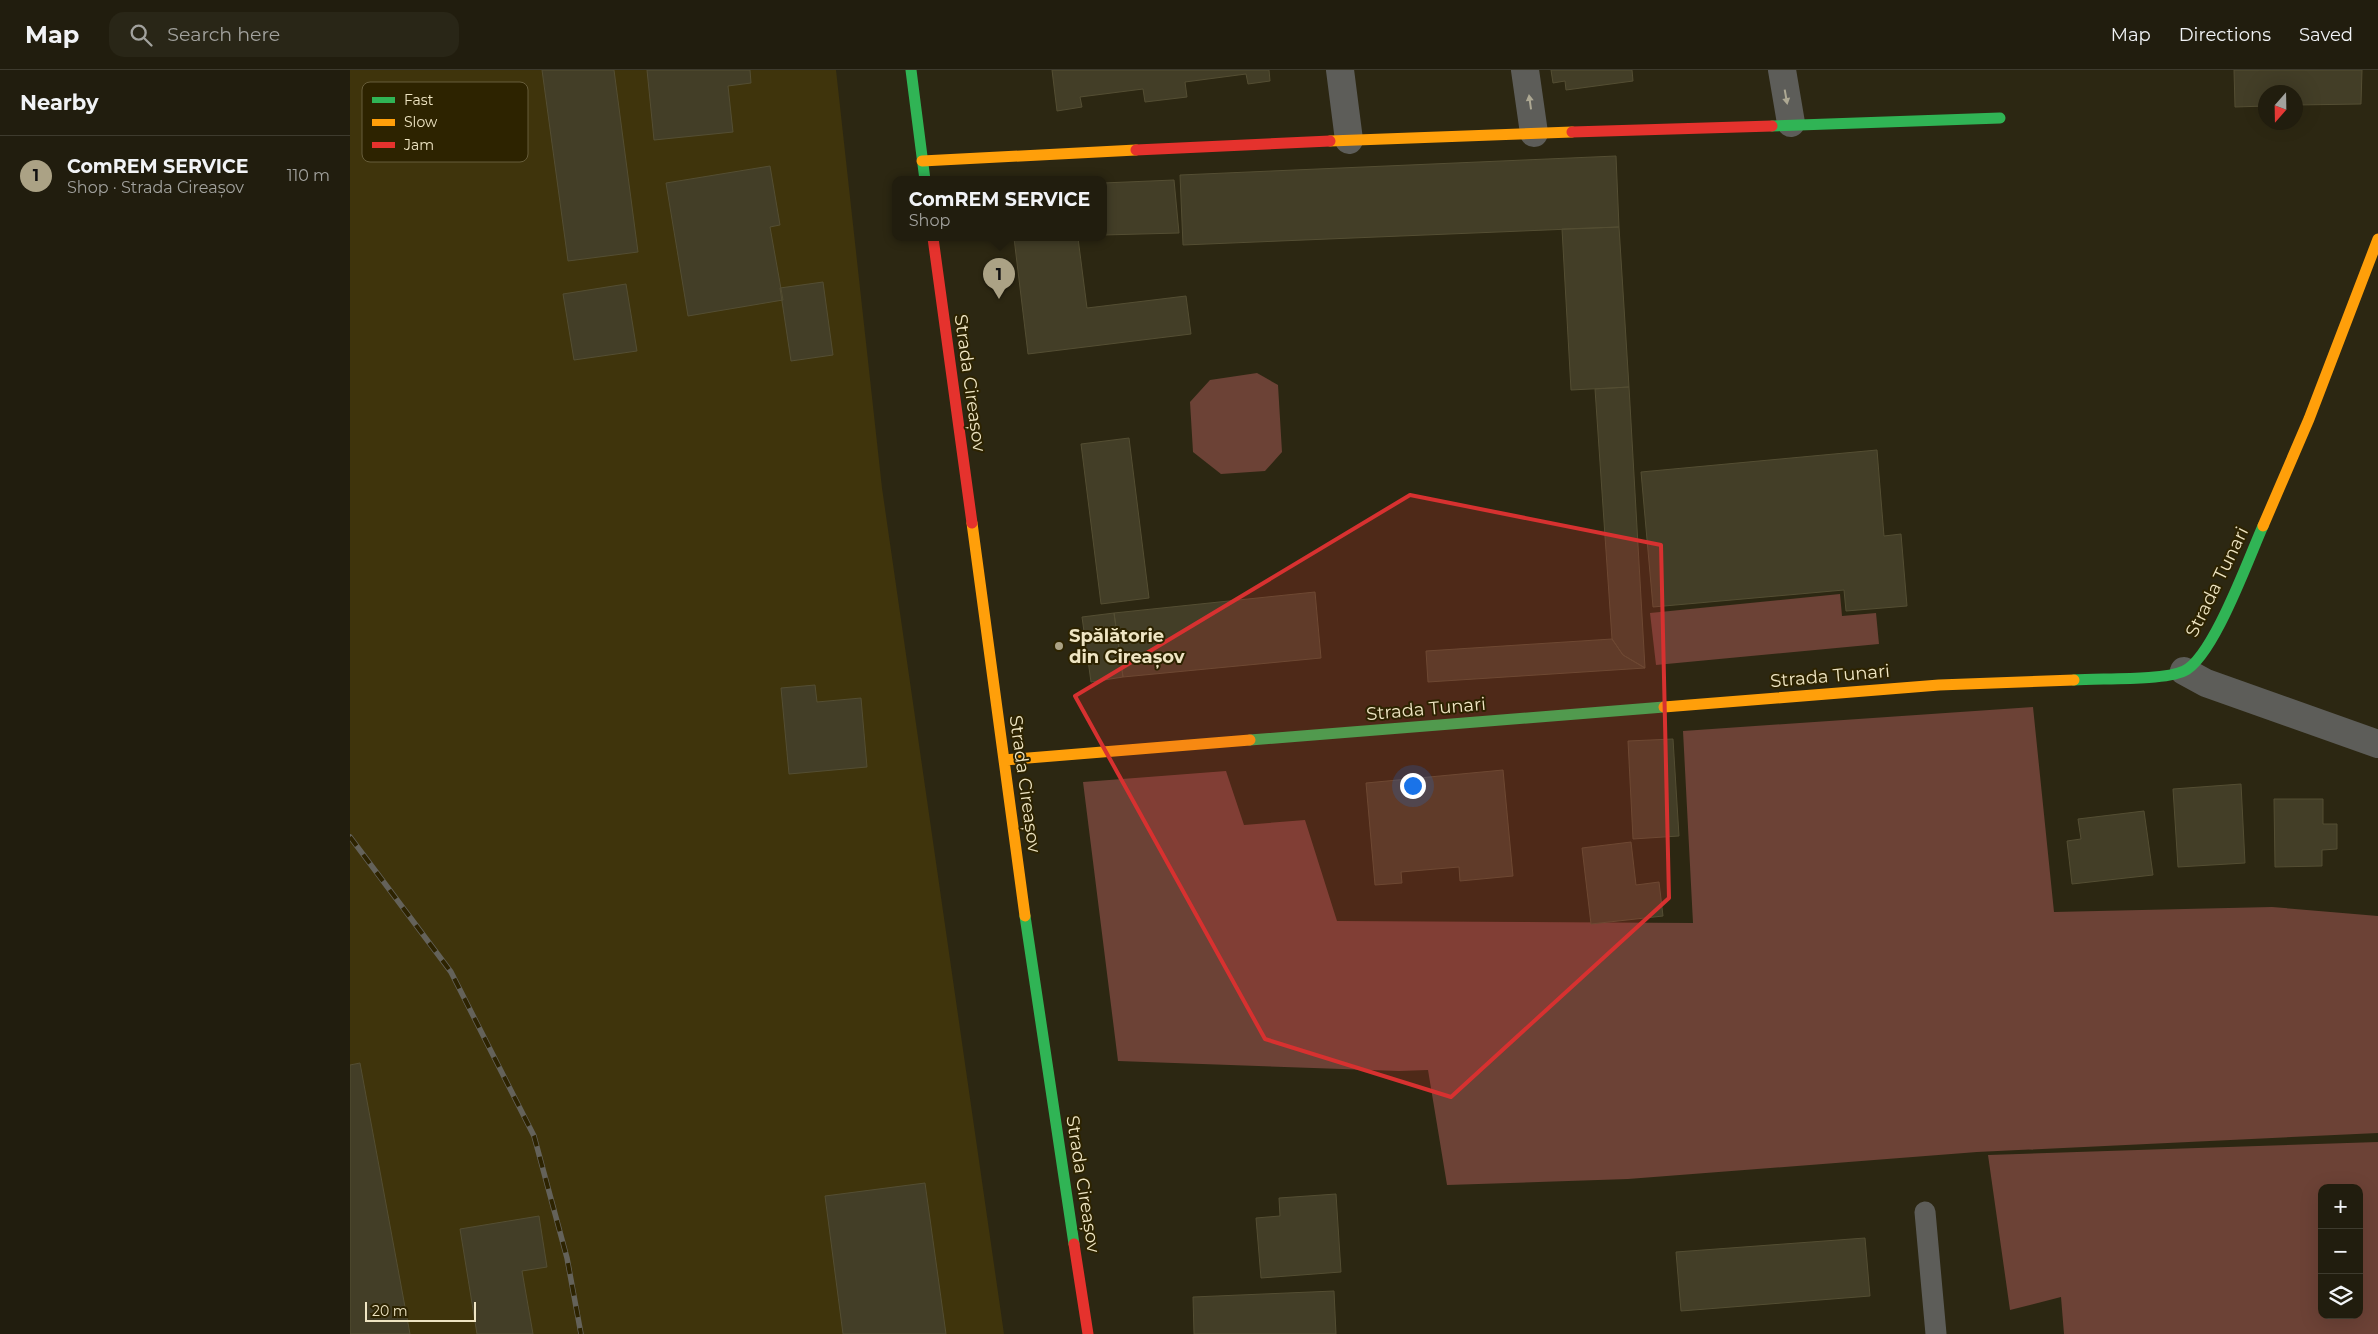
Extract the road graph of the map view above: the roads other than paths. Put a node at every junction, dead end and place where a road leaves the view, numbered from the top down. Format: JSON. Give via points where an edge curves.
{"nodes":[{"id":1,"x":911,"y":70,"type":"edge"},
{"id":2,"x":1340,"y":70,"type":"edge"},
{"id":3,"x":1525,"y":70,"type":"edge"},
{"id":4,"x":1782,"y":70,"type":"edge"},
{"id":5,"x":2000,"y":118,"type":"dead end"},
{"id":6,"x":1791,"y":124,"type":"junction"},
{"id":7,"x":1534,"y":133,"type":"junction"},
{"id":8,"x":1349,"y":140,"type":"junction"},
{"id":9,"x":922,"y":161,"type":"junction"},
{"id":10,"x":924,"y":176,"type":"edge"},
{"id":11,"x":2378,"y":239,"type":"edge"},
{"id":12,"x":933,"y":241,"type":"edge"},
{"id":13,"x":2184,"y":671,"type":"junction"},
{"id":14,"x":2378,"y":744,"type":"edge"},
{"id":15,"x":1004,"y":760,"type":"junction"},
{"id":16,"x":1925,"y":1212,"type":"dead end"},
{"id":17,"x":1088,"y":1334,"type":"edge"},
{"id":18,"x":1936,"y":1334,"type":"edge"}],
"edges":[{"from":1,"to":9,"type":"street"},
{"from":2,"to":8,"type":"street"},
{"from":7,"to":3,"type":"street","one_way":true},
{"from":4,"to":6,"type":"street","one_way":true},
{"from":5,"to":6,"type":"street"},
{"from":6,"to":7,"type":"street","via":[[1722,129]]},
{"from":7,"to":8,"type":"street"},
{"from":8,"to":9,"type":"street"},
{"from":9,"to":10,"type":"street"},
{"from":11,"to":13,"type":"street","name":"Strada Tunari","via":[[2310,419],[2222,620],[2198,660]]},
{"from":12,"to":15,"type":"street","name":"Strada Cireașov"},
{"from":13,"to":14,"type":"street","via":[[2206,683]]},
{"from":13,"to":15,"type":"street","name":"Strada Tunari","via":[[2161,676],[1939,685]]},
{"from":15,"to":17,"type":"street","name":"Strada Cireașov","via":[[1031,962]]},
{"from":16,"to":18,"type":"lane"}]}
